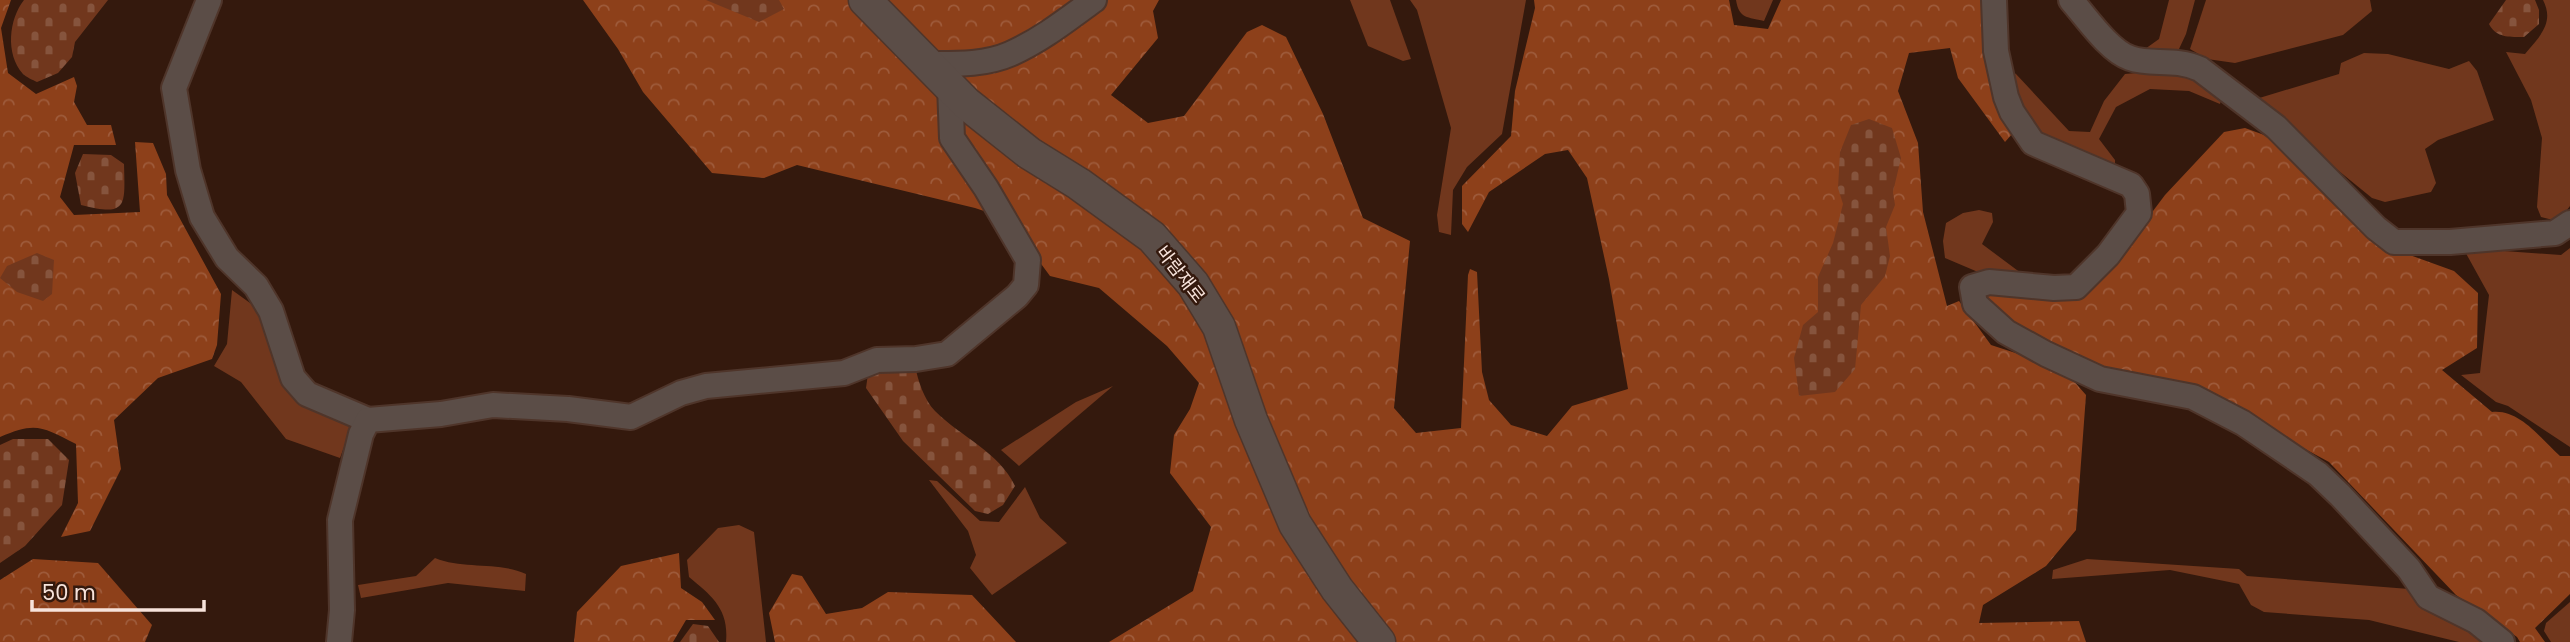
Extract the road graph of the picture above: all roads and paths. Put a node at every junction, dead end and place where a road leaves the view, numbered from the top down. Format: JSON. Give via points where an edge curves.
{"nodes":[{"id":1,"x":209,"y":0,"type":"edge"},
{"id":2,"x":865,"y":0,"type":"edge"},
{"id":3,"x":1094,"y":0,"type":"edge"},
{"id":4,"x":1994,"y":0,"type":"edge"},
{"id":5,"x":2071,"y":0,"type":"edge"},
{"id":6,"x":928,"y":64,"type":"junction"},
{"id":7,"x":950,"y":86,"type":"junction"},
{"id":8,"x":2570,"y":223,"type":"edge"},
{"id":9,"x":368,"y":420,"type":"junction"},
{"id":10,"x":339,"y":642,"type":"edge"},
{"id":11,"x":1379,"y":642,"type":"edge"},
{"id":12,"x":2502,"y":642,"type":"edge"}],
"edges":[{"from":1,"to":9,"type":"street","via":[[173,88],[202,217],[227,258],[256,286],[271,311],[293,378],[307,394]]},
{"from":2,"to":6,"type":"street","name":"바람재로"},
{"from":3,"to":6,"type":"street","via":[[1009,54],[969,64]]},
{"from":4,"to":12,"type":"street","via":[[1996,51],[2006,97],[2032,143],[2131,185],[2139,213],[2076,287],[1989,282],[1972,288],[1975,304],[2006,332],[2100,379],[2193,397],[2243,423],[2318,474],[2409,569],[2428,597],[2476,621]]},
{"from":5,"to":8,"type":"street","via":[[2104,38],[2131,59],[2186,62],[2200,69],[2276,127],[2394,242],[2556,233]]},
{"from":6,"to":7,"type":"street","name":"바람재로"},
{"from":7,"to":9,"type":"street","via":[[952,138],[1028,260],[1026,285],[1017,296],[947,354],[877,360],[844,373],[706,386],[631,416],[493,405]]},
{"from":7,"to":11,"type":"street","name":"바람재로","via":[[1029,153],[1152,237],[1194,284],[1219,327],[1251,420],[1295,524]]},
{"from":9,"to":10,"type":"street","via":[[340,520]]}]}
